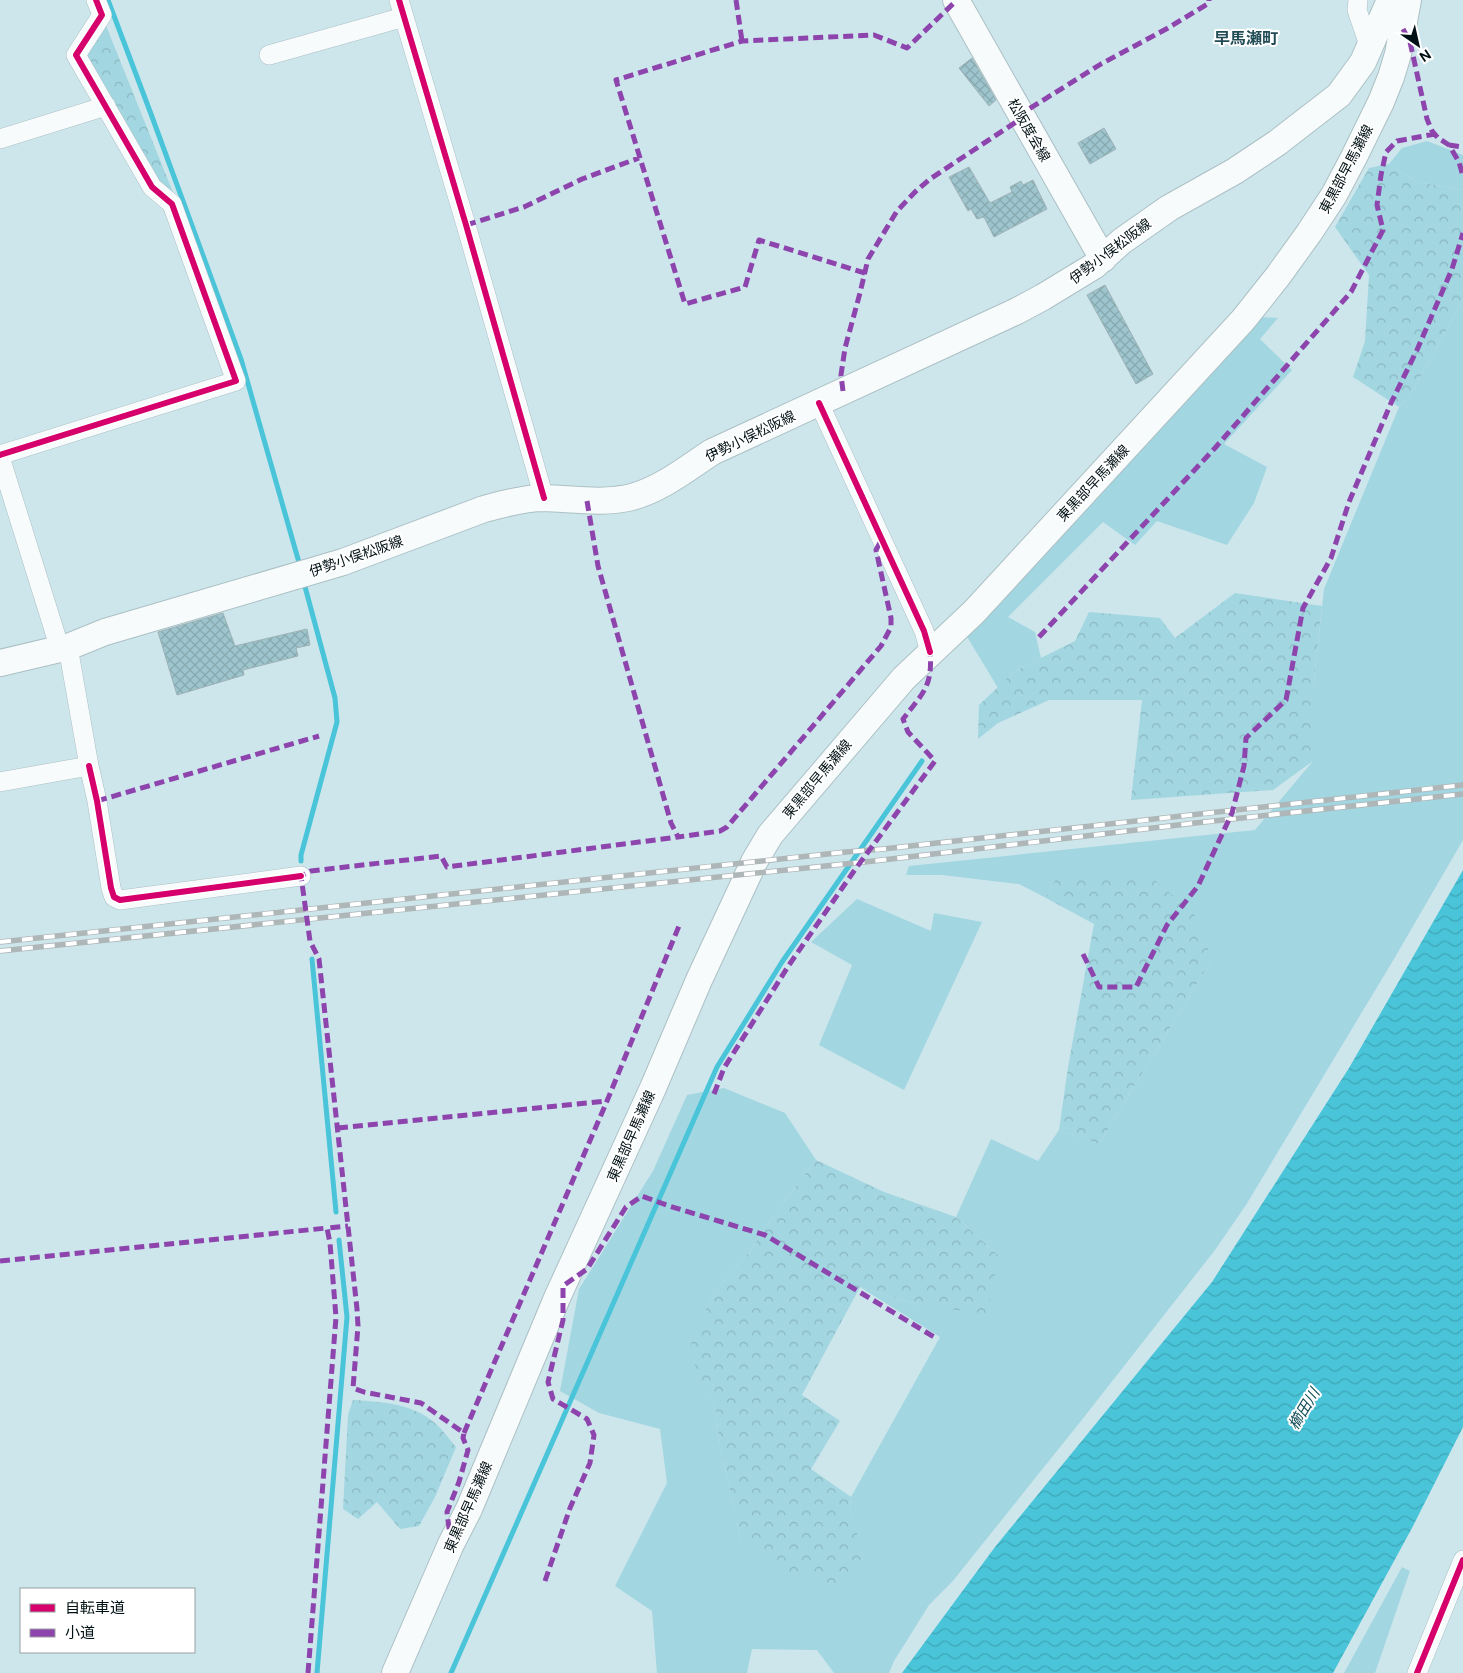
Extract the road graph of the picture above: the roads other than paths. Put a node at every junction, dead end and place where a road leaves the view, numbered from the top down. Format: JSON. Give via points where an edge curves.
{"nodes":[{"id":1,"x":96,"y":0,"type":"edge"},
{"id":2,"x":956,"y":0,"type":"edge"},
{"id":3,"x":1358,"y":0,"type":"edge"},
{"id":4,"x":1390,"y":0,"type":"edge"},
{"id":5,"x":1408,"y":0,"type":"edge"},
{"id":6,"x":401,"y":9,"type":"edge"},
{"id":7,"x":1370,"y":48,"type":"junction"},
{"id":8,"x":269,"y":55,"type":"dead end"},
{"id":9,"x":106,"y":106,"type":"junction"},
{"id":10,"x":0,"y":139,"type":"edge"},
{"id":11,"x":1103,"y":259,"type":"junction"},
{"id":12,"x":819,"y":403,"type":"junction"},
{"id":13,"x":0,"y":456,"type":"edge"},
{"id":14,"x":544,"y":498,"type":"junction"},
{"id":15,"x":64,"y":648,"type":"junction"},
{"id":16,"x":930,"y":652,"type":"junction"},
{"id":17,"x":0,"y":663,"type":"edge"},
{"id":18,"x":89,"y":766,"type":"junction"},
{"id":19,"x":0,"y":782,"type":"edge"},
{"id":20,"x":301,"y":876,"type":"dead end"},
{"id":21,"x":1463,"y":1560,"type":"edge"},
{"id":22,"x":395,"y":1673,"type":"edge"},
{"id":23,"x":1417,"y":1673,"type":"edge"}],
"edges":[{"from":1,"to":9,"type":"street","via":[[102,15],[76,55]]},
{"from":2,"to":11,"type":"main road","name":"松阪度会線"},
{"from":3,"to":7,"type":"street","via":[[1357,10]]},
{"from":4,"to":7,"type":"main road","name":"伊勢小俣松阪線"},
{"from":5,"to":16,"type":"main road","name":"東黒部早馬瀬線","via":[[1398,54],[1381,102],[1334,195],[1278,276],[1243,320],[974,612]]},
{"from":6,"to":8,"type":"street"},
{"from":6,"to":14,"type":"street"},
{"from":7,"to":11,"type":"main road","name":"伊勢小俣松阪線","via":[[1339,95],[1235,172],[1140,227]]},
{"from":9,"to":10,"type":"street"},
{"from":9,"to":13,"type":"street","via":[[152,187],[172,204],[236,381]]},
{"from":11,"to":12,"type":"main road","name":"伊勢小俣松阪線","via":[[1017,311]]},
{"from":12,"to":14,"type":"main road","name":"伊勢小俣松阪線","via":[[712,452],[669,482],[643,493],[597,502]]},
{"from":12,"to":16,"type":"street","via":[[924,631]]},
{"from":13,"to":15,"type":"street"},
{"from":14,"to":15,"type":"main road","name":"伊勢小俣松阪線","via":[[484,509],[343,562],[105,632]]},
{"from":15,"to":17,"type":"main road","name":"伊勢小俣松阪線"},
{"from":15,"to":18,"type":"street"},
{"from":16,"to":22,"type":"main road","name":"東黒部早馬瀬線","via":[[865,721],[770,835],[754,862],[698,980]]},
{"from":18,"to":19,"type":"street"},
{"from":18,"to":20,"type":"street","via":[[114,897],[120,900]]},
{"from":21,"to":23,"type":"street"}]}
